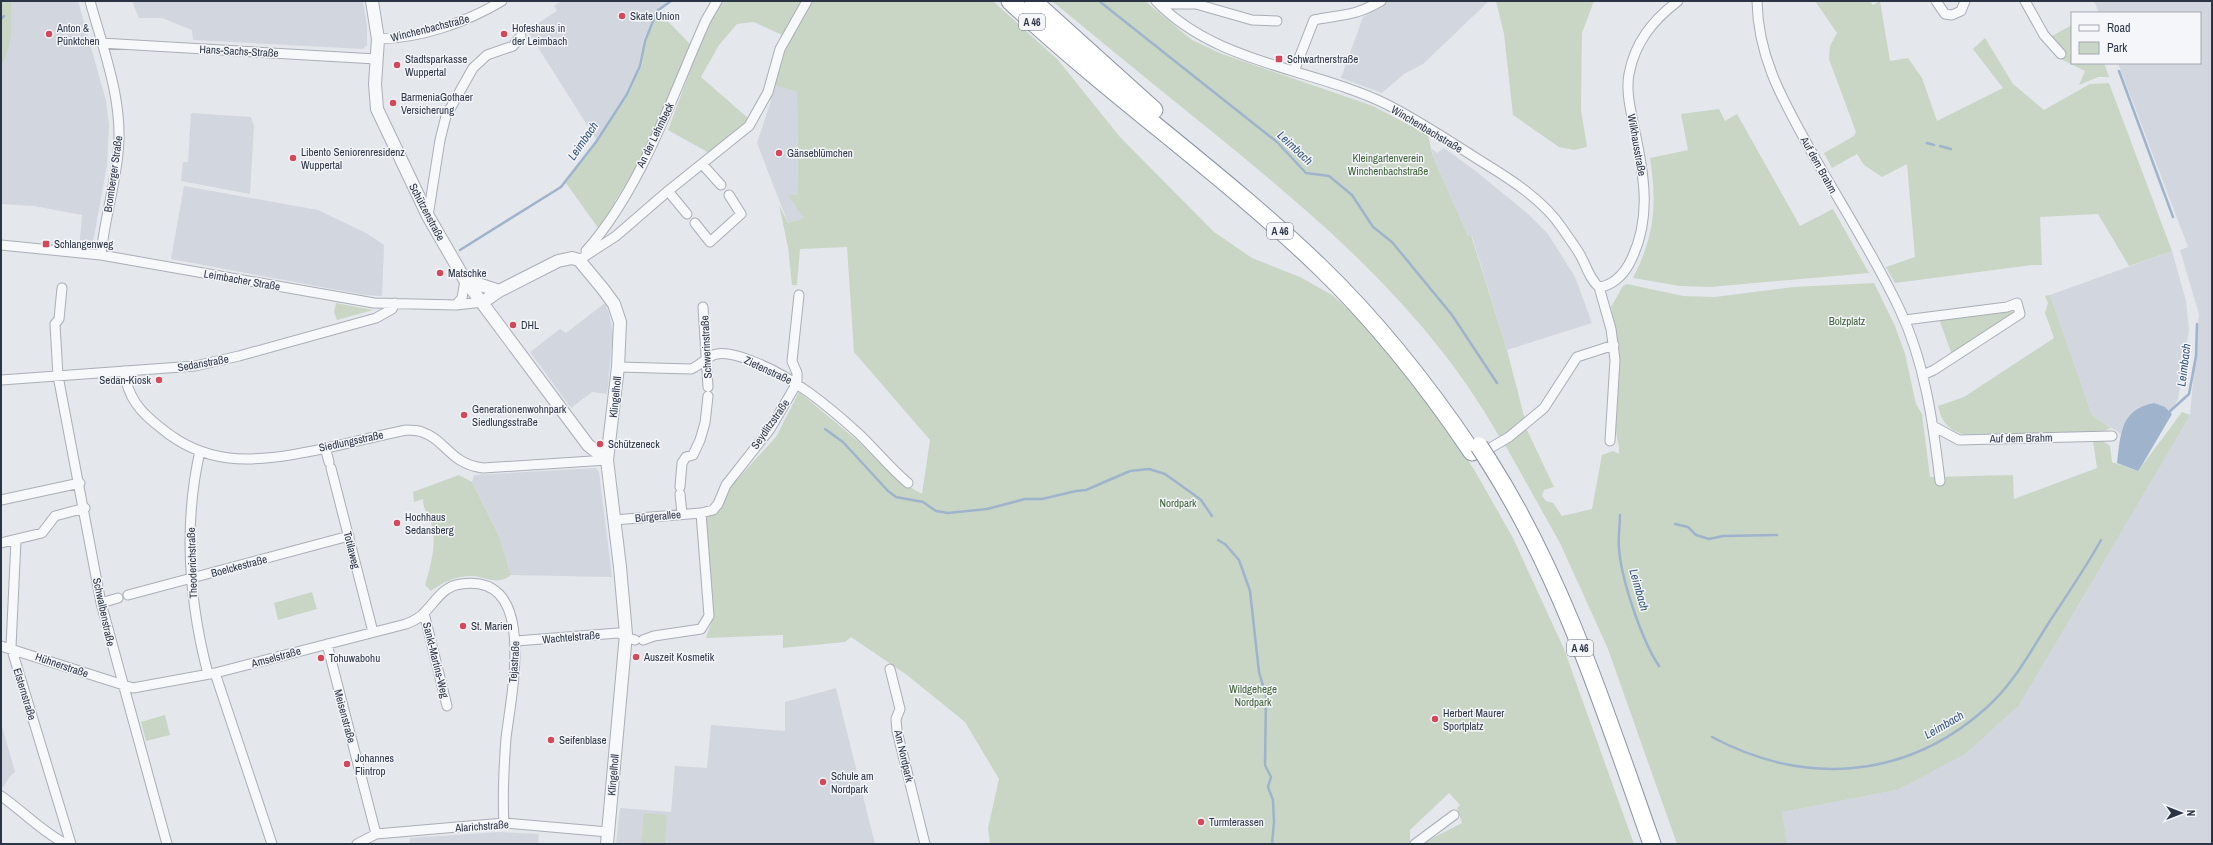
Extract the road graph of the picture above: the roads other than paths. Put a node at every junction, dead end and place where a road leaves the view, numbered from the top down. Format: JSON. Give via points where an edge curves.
{"nodes":[{"id":1,"x":90,"y":1,"type":"edge"},
{"id":2,"x":372,"y":1,"type":"edge"},
{"id":3,"x":502,"y":1,"type":"edge"},
{"id":4,"x":717,"y":1,"type":"edge"},
{"id":5,"x":807,"y":1,"type":"edge"},
{"id":6,"x":1010,"y":1,"type":"edge"},
{"id":7,"x":1033,"y":1,"type":"edge"},
{"id":8,"x":1381,"y":1,"type":"edge"},
{"id":9,"x":1678,"y":1,"type":"edge"},
{"id":10,"x":1757,"y":1,"type":"edge"},
{"id":11,"x":1936,"y":1,"type":"edge"},
{"id":12,"x":1965,"y":1,"type":"edge"},
{"id":13,"x":2026,"y":1,"type":"edge"},
{"id":14,"x":1158,"y":2,"type":"edge"},
{"id":15,"x":1278,"y":21,"type":"dead end"},
{"id":16,"x":521,"y":36,"type":"dead end"},
{"id":17,"x":378,"y":39,"type":"junction"},
{"id":18,"x":102,"y":43,"type":"junction"},
{"id":19,"x":2061,"y":54,"type":"dead end"},
{"id":20,"x":376,"y":59,"type":"junction"},
{"id":21,"x":1294,"y":71,"type":"junction"},
{"id":22,"x":702,"y":164,"type":"junction"},
{"id":23,"x":721,"y":185,"type":"dead end"},
{"id":24,"x":668,"y":191,"type":"junction"},
{"id":25,"x":729,"y":195,"type":"dead end"},
{"id":26,"x":687,"y":214,"type":"dead end"},
{"id":27,"x":428,"y":216,"type":"junction"},
{"id":28,"x":695,"y":223,"type":"dead end"},
{"id":29,"x":1,"y":245,"type":"edge"},
{"id":30,"x":101,"y":255,"type":"junction"},
{"id":31,"x":579,"y":260,"type":"junction"},
{"id":32,"x":465,"y":280,"type":"junction"},
{"id":33,"x":1599,"y":287,"type":"junction"},
{"id":34,"x":62,"y":288,"type":"dead end"},
{"id":35,"x":499,"y":291,"type":"junction"},
{"id":36,"x":799,"y":294,"type":"dead end"},
{"id":37,"x":483,"y":302,"type":"junction"},
{"id":38,"x":395,"y":304,"type":"junction"},
{"id":39,"x":456,"y":305,"type":"junction"},
{"id":40,"x":703,"y":307,"type":"dead end"},
{"id":41,"x":1905,"y":320,"type":"junction"},
{"id":42,"x":1614,"y":345,"type":"junction"},
{"id":43,"x":706,"y":360,"type":"junction"},
{"id":44,"x":618,"y":366,"type":"junction"},
{"id":45,"x":124,"y":371,"type":"junction"},
{"id":46,"x":1923,"y":375,"type":"junction"},
{"id":47,"x":58,"y":376,"type":"junction"},
{"id":48,"x":1,"y":380,"type":"edge"},
{"id":49,"x":797,"y":383,"type":"junction"},
{"id":50,"x":1933,"y":426,"type":"junction"},
{"id":51,"x":2112,"y":436,"type":"dead end"},
{"id":52,"x":1610,"y":441,"type":"dead end"},
{"id":53,"x":325,"y":447,"type":"junction"},
{"id":54,"x":200,"y":451,"type":"junction"},
{"id":55,"x":1478,"y":457,"type":"junction"},
{"id":56,"x":607,"y":460,"type":"junction"},
{"id":57,"x":1940,"y":481,"type":"dead end"},
{"id":58,"x":80,"y":483,"type":"junction"},
{"id":59,"x":908,"y":483,"type":"dead end"},
{"id":60,"x":1,"y":500,"type":"edge"},
{"id":61,"x":84,"y":508,"type":"junction"},
{"id":62,"x":701,"y":513,"type":"junction"},
{"id":63,"x":682,"y":514,"type":"junction"},
{"id":64,"x":614,"y":520,"type":"junction"},
{"id":65,"x":349,"y":536,"type":"junction"},
{"id":66,"x":16,"y":540,"type":"junction"},
{"id":67,"x":1,"y":543,"type":"edge"},
{"id":68,"x":190,"y":578,"type":"junction"},
{"id":69,"x":128,"y":595,"type":"dead end"},
{"id":70,"x":118,"y":598,"type":"dead end"},
{"id":71,"x":101,"y":603,"type":"junction"},
{"id":72,"x":424,"y":613,"type":"junction"},
{"id":73,"x":373,"y":632,"type":"junction"},
{"id":74,"x":634,"y":638,"type":"junction"},
{"id":75,"x":516,"y":641,"type":"junction"},
{"id":76,"x":327,"y":644,"type":"junction"},
{"id":77,"x":1,"y":646,"type":"edge"},
{"id":78,"x":10,"y":647,"type":"junction"},
{"id":79,"x":890,"y":669,"type":"dead end"},
{"id":80,"x":211,"y":674,"type":"junction"},
{"id":81,"x":123,"y":687,"type":"junction"},
{"id":82,"x":447,"y":706,"type":"dead end"},
{"id":83,"x":1,"y":796,"type":"edge"},
{"id":84,"x":1454,"y":815,"type":"dead end"},
{"id":85,"x":504,"y":823,"type":"junction"},
{"id":86,"x":608,"y":832,"type":"junction"},
{"id":87,"x":376,"y":834,"type":"junction"},
{"id":88,"x":66,"y":844,"type":"edge"},
{"id":89,"x":70,"y":844,"type":"edge"},
{"id":90,"x":167,"y":844,"type":"edge"},
{"id":91,"x":272,"y":844,"type":"edge"},
{"id":92,"x":357,"y":844,"type":"edge"},
{"id":93,"x":607,"y":844,"type":"edge"},
{"id":94,"x":925,"y":844,"type":"edge"},
{"id":95,"x":1415,"y":844,"type":"edge"},
{"id":96,"x":1641,"y":844,"type":"edge"},
{"id":97,"x":1652,"y":844,"type":"edge"}],
"edges":[{"from":1,"to":18,"type":"street","name":"Bromberger Straße"},
{"from":2,"to":17,"type":"street","name":"Schützenstraße"},
{"from":3,"to":17,"type":"street","name":"Winchenbachstraße","via":[[477,16],[458,23],[393,39]]},
{"from":4,"to":31,"type":"street","name":"An der Lehmbeck","via":[[700,34],[652,147],[608,225]]},
{"from":5,"to":22,"type":"street","via":[[780,49],[768,92],[752,121],[744,131]]},
{"from":6,"to":55,"type":"highway","number":"A 46","via":[[1054,42],[1247,201],[1318,266],[1353,301],[1408,364]]},
{"from":7,"to":55,"type":"highway","number":"A 46","via":[[1340,274],[1422,365]]},
{"from":8,"to":21,"type":"street","via":[[1351,15],[1314,20]]},
{"from":9,"to":33,"type":"street","name":"Wilkhausstraße","via":[[1660,14],[1644,33],[1633,58],[1628,93],[1643,170],[1645,216],[1642,235],[1627,268],[1618,278]]},
{"from":10,"to":41,"type":"street","name":"Auf dem Brahm","via":[[1762,46],[1776,88]]},
{"from":11,"to":12,"type":"street","via":[[1945,14],[1952,15],[1961,11]]},
{"from":13,"to":19,"type":"street","via":[[2044,35]]},
{"from":14,"to":15,"type":"street","name":"Winchenbachstraße","via":[[1196,4],[1252,20]]},
{"from":14,"to":21,"type":"street","name":"Winchenbachstraße","via":[[1179,20],[1210,40]]},
{"from":16,"to":27,"type":"street","via":[[513,46],[487,55],[473,68],[446,116]]},
{"from":17,"to":20,"type":"street","name":"Schützenstraße"},
{"from":18,"to":20,"type":"street","name":"Hans-Sachs-Straße"},
{"from":18,"to":30,"type":"street","name":"Bromberger Straße","via":[[118,112],[119,132],[118,153]]},
{"from":20,"to":27,"type":"street","name":"Schützenstraße","via":[[377,109]]},
{"from":21,"to":33,"type":"street","name":"Winchenbachstraße","via":[[1386,104],[1508,178],[1561,226],[1594,283]]},
{"from":22,"to":23,"type":"street"},
{"from":22,"to":24,"type":"street"},
{"from":24,"to":26,"type":"street"},
{"from":24,"to":31,"type":"street","via":[[616,236]]},
{"from":25,"to":28,"type":"street","via":[[741,214],[710,242]]},
{"from":27,"to":32,"type":"street","name":"Schützenstraße"},
{"from":29,"to":30,"type":"street","name":"Leimbacher Straße"},
{"from":30,"to":38,"type":"street","name":"Leimbacher Straße","via":[[366,302]]},
{"from":31,"to":35,"type":"street","via":[[572,258],[558,261]]},
{"from":31,"to":44,"type":"street","name":"Klingelholl","via":[[618,312]]},
{"from":32,"to":35,"type":"street"},
{"from":32,"to":37,"type":"street","name":"Schützenstraße"},
{"from":32,"to":39,"type":"street","via":[[462,298]]},
{"from":33,"to":42,"type":"street","name":"Winchenbachstraße"},
{"from":34,"to":47,"type":"street","name":"Schwalbenstraße","via":[[59,319],[55,324]]},
{"from":35,"to":37,"type":"street"},
{"from":36,"to":49,"type":"street","via":[[792,357],[798,376]]},
{"from":37,"to":39,"type":"street","name":"Leimbacher Straße"},
{"from":37,"to":56,"type":"street","name":"Schützenstraße","via":[[588,445]]},
{"from":38,"to":39,"type":"street","name":"Leimbacher Straße"},
{"from":38,"to":45,"type":"street","name":"Sedanstraße","via":[[376,318],[239,356],[195,366]]},
{"from":40,"to":43,"type":"street","name":"Schwerinstraße"},
{"from":41,"to":46,"type":"street","name":"Auf dem Brahm"},
{"from":41,"to":46,"type":"street","via":[[2006,307],[2017,303],[2020,314]]},
{"from":42,"to":52,"type":"street","name":"Winchenbachstraße","via":[[1615,386]]},
{"from":42,"to":55,"type":"street","via":[[1577,357],[1544,408],[1509,437]]},
{"from":43,"to":44,"type":"street","name":"Zietenstraße","via":[[700,366],[691,369]]},
{"from":43,"to":49,"type":"street","name":"Zietenstraße","via":[[718,354],[739,357],[765,366]]},
{"from":43,"to":63,"type":"street","name":"Schwerinstraße","via":[[708,391],[704,429],[696,450],[682,462]]},
{"from":44,"to":56,"type":"street","name":"Klingelholl"},
{"from":45,"to":47,"type":"street","name":"Sedanstraße"},
{"from":45,"to":54,"type":"street","name":"Siedlungsstraße","via":[[127,389],[143,412],[164,431]]},
{"from":46,"to":50,"type":"street","name":"Auf dem Brahm"},
{"from":47,"to":48,"type":"street","name":"Sedanstraße"},
{"from":47,"to":58,"type":"street","name":"Schwalbenstraße"},
{"from":49,"to":59,"type":"street","name":"Zietenstraße","via":[[858,433]]},
{"from":49,"to":62,"type":"street","name":"Seydlitzstraße","via":[[770,429],[726,485],[718,504],[713,510]]},
{"from":50,"to":51,"type":"street","name":"Auf dem Brahm","via":[[1959,440]]},
{"from":50,"to":57,"type":"street","name":"Auf dem Brahm"},
{"from":53,"to":54,"type":"street","name":"Siedlungsstraße","via":[[287,455],[245,459]]},
{"from":53,"to":56,"type":"street","name":"Siedlungsstraße","via":[[406,430],[422,432],[433,438],[468,466],[483,468]]},
{"from":53,"to":65,"type":"street","name":"Totilaweg"},
{"from":54,"to":68,"type":"street","name":"Theoderichstraße","via":[[191,500]]},
{"from":55,"to":96,"type":"highway","number":"A 46","via":[[1530,557],[1556,614]]},
{"from":55,"to":97,"type":"highway","number":"A 46","via":[[1511,500],[1551,579],[1590,675]]},
{"from":56,"to":64,"type":"street","name":"Klingelholl"},
{"from":58,"to":60,"type":"street"},
{"from":58,"to":61,"type":"street","name":"Schwalbenstraße"},
{"from":61,"to":66,"type":"street","via":[[54,516],[42,533]]},
{"from":61,"to":71,"type":"street","name":"Schwalbenstraße"},
{"from":62,"to":63,"type":"street","name":"Bürgerallee"},
{"from":62,"to":74,"type":"street","via":[[709,616],[704,626],[701,629]]},
{"from":63,"to":64,"type":"street","name":"Bürgerallee"},
{"from":64,"to":74,"type":"street","name":"Klingelholl"},
{"from":65,"to":68,"type":"street","name":"Boelckestraße"},
{"from":65,"to":73,"type":"street","name":"Totilaweg"},
{"from":66,"to":67,"type":"street"},
{"from":66,"to":78,"type":"street","name":"Elsternstraße"},
{"from":68,"to":69,"type":"street","name":"Boelckestraße"},
{"from":68,"to":80,"type":"street","name":"Theoderichstraße","via":[[196,623]]},
{"from":70,"to":71,"type":"street"},
{"from":71,"to":81,"type":"street","name":"Schwalbenstraße"},
{"from":72,"to":73,"type":"street","name":"Amselstraße","via":[[406,624]]},
{"from":72,"to":75,"type":"street","name":"Tejastraße","via":[[446,590],[461,584],[481,583],[498,592],[506,604]]},
{"from":72,"to":82,"type":"street","name":"Sankt-Martins-Weg"},
{"from":73,"to":76,"type":"street","name":"Amselstraße"},
{"from":74,"to":75,"type":"street","name":"Wachtelstraße"},
{"from":74,"to":86,"type":"street","name":"Klingelholl"},
{"from":75,"to":85,"type":"street","name":"Tejastraße","via":[[502,788]]},
{"from":76,"to":80,"type":"street","name":"Amselstraße"},
{"from":76,"to":87,"type":"street","name":"Meisenstraße"},
{"from":77,"to":78,"type":"street","name":"Hühnerstraße"},
{"from":78,"to":81,"type":"street","name":"Hühnerstraße"},
{"from":78,"to":89,"type":"street","name":"Elsternstraße"},
{"from":79,"to":94,"type":"street","name":"Am Nordpark","via":[[900,709],[896,719],[897,732]]},
{"from":80,"to":81,"type":"street","name":"Amselstraße","via":[[133,688]]},
{"from":80,"to":91,"type":"street","name":"Theoderichstraße"},
{"from":81,"to":90,"type":"street","name":"Schwalbenstraße"},
{"from":83,"to":88,"type":"street"},
{"from":84,"to":95,"type":"street"},
{"from":85,"to":86,"type":"street","name":"Alarichstraße"},
{"from":85,"to":87,"type":"street","name":"Alarichstraße"},
{"from":86,"to":93,"type":"street","name":"Klingelholl"},
{"from":87,"to":92,"type":"street","name":"Alarichstraße"}]}
